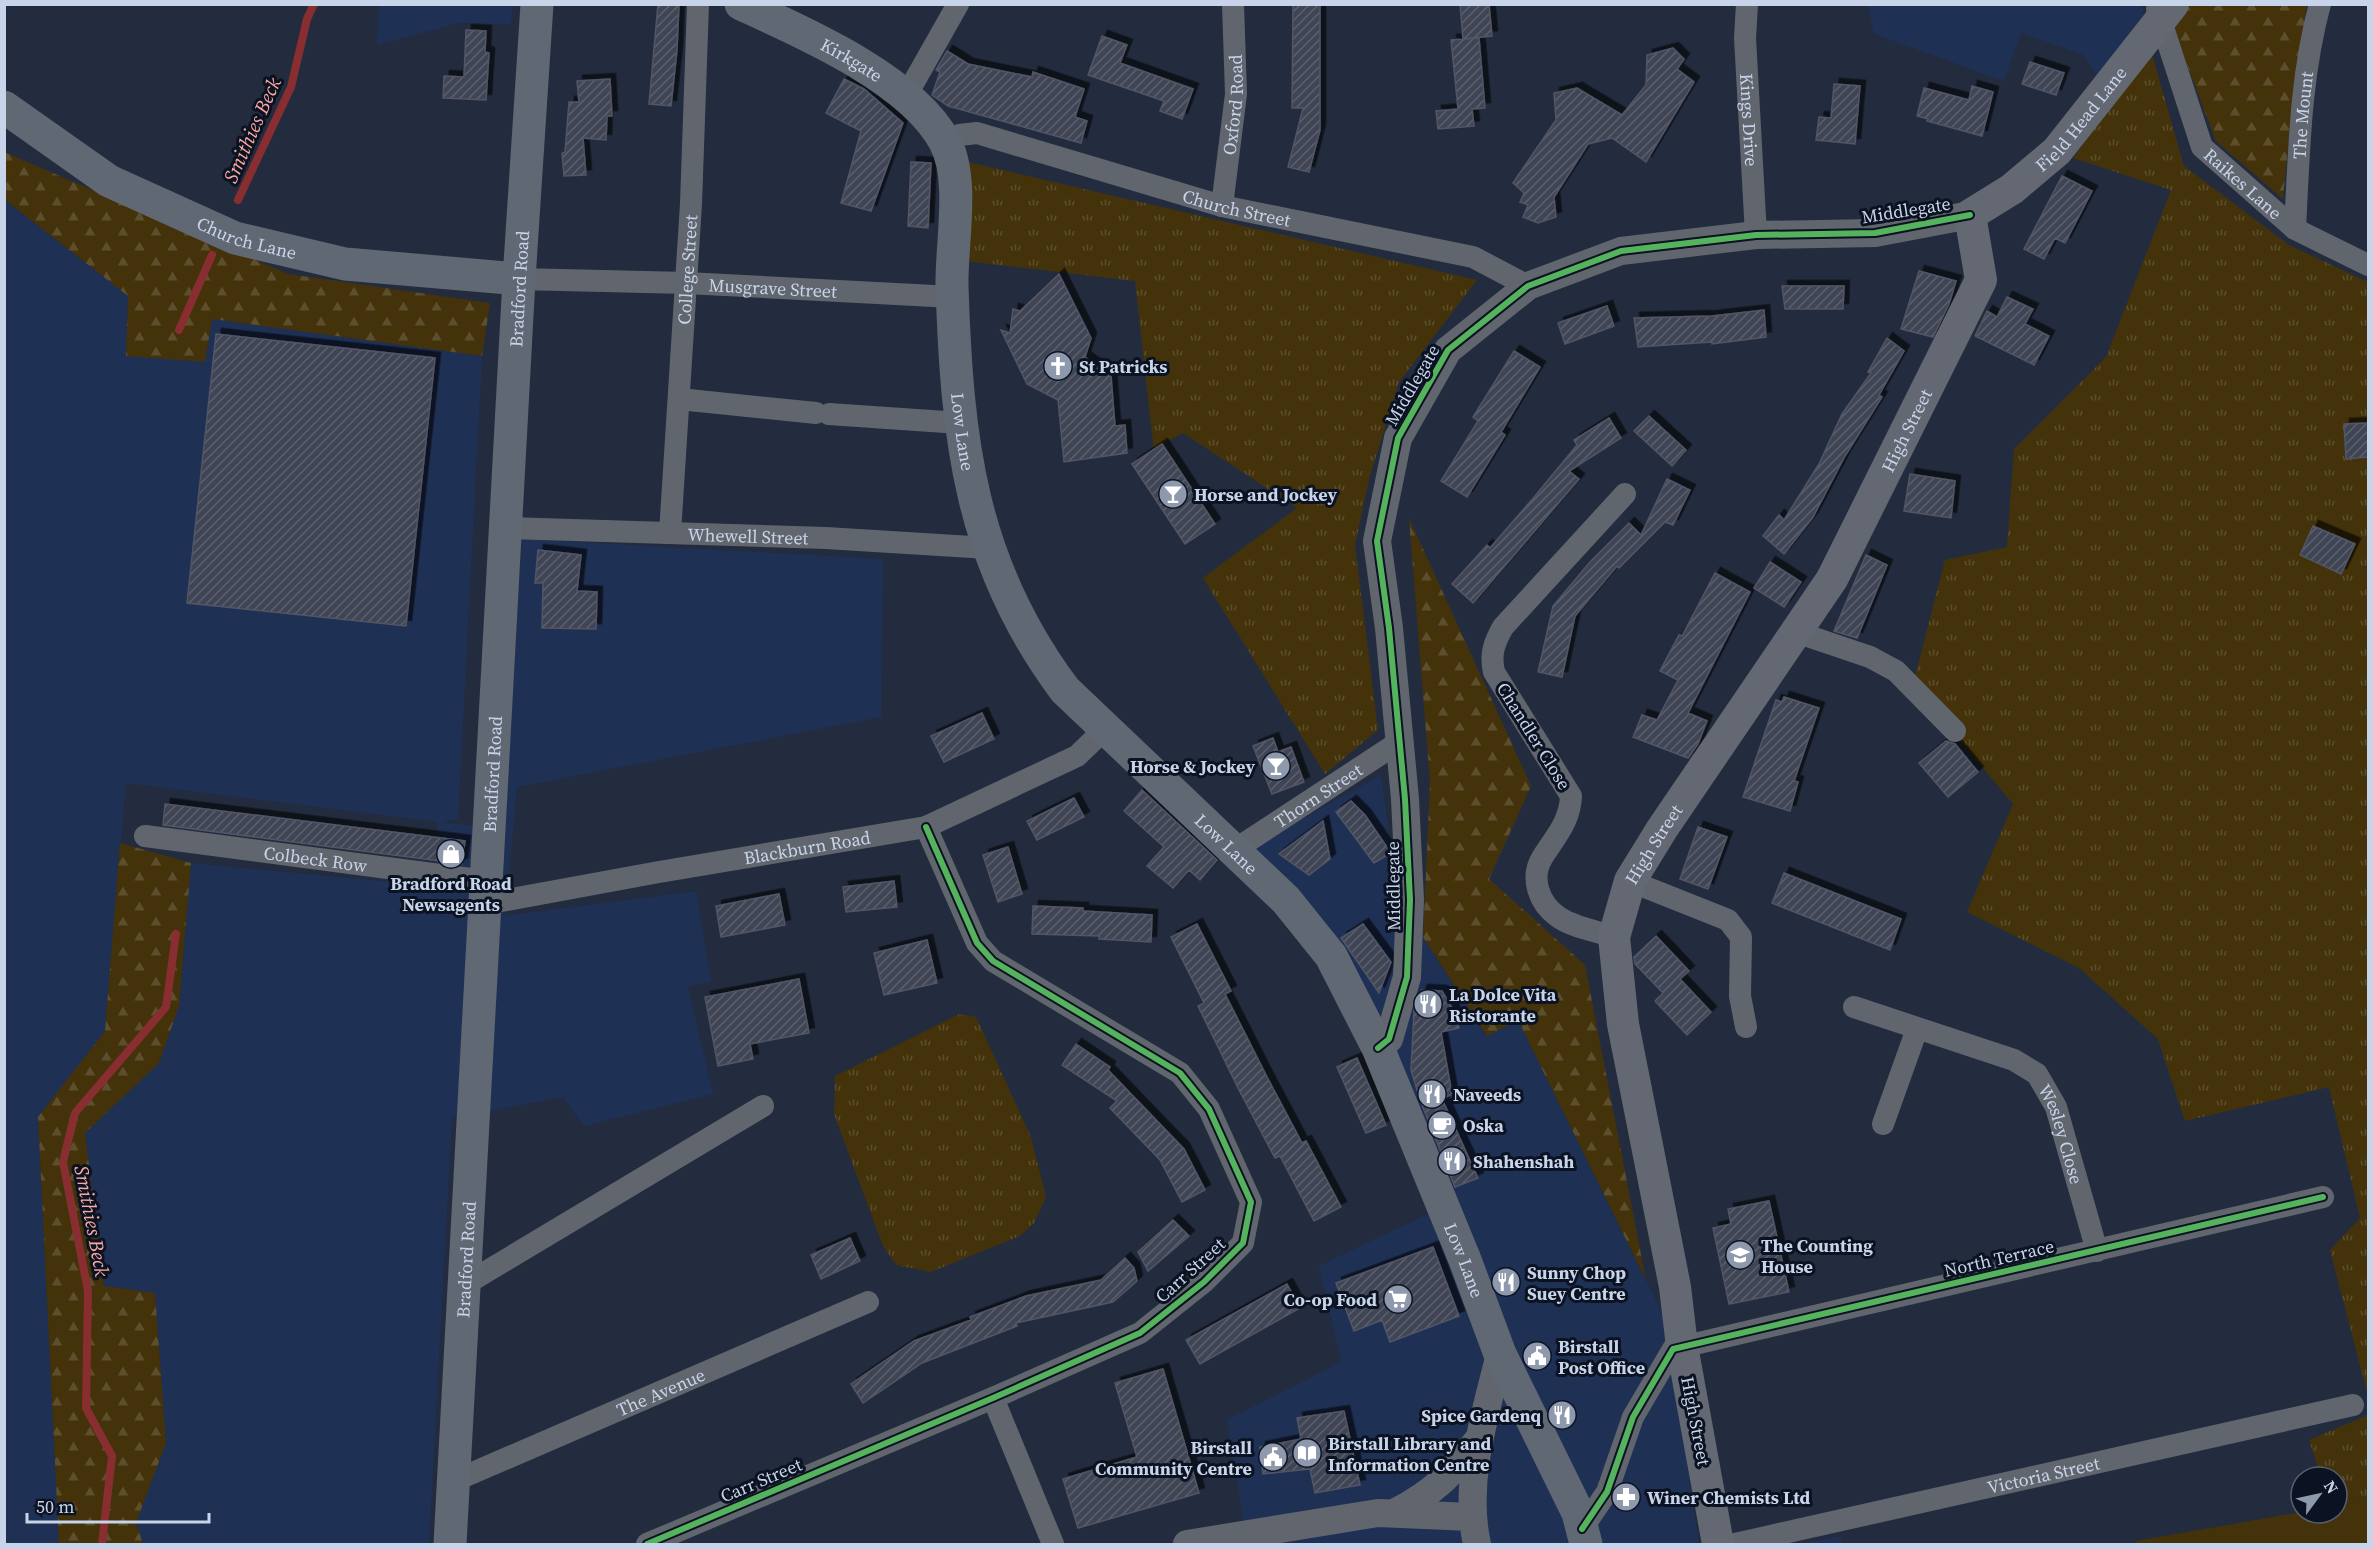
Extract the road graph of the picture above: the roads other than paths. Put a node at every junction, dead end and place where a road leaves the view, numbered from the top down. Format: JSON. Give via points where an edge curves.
{"nodes":[{"id":1,"x":537,"y":4,"type":"edge"},
{"id":2,"x":698,"y":4,"type":"edge"},
{"id":3,"x":741,"y":4,"type":"edge"},
{"id":4,"x":958,"y":4,"type":"edge"},
{"id":5,"x":1233,"y":4,"type":"edge"},
{"id":6,"x":1747,"y":4,"type":"edge"},
{"id":7,"x":2320,"y":4,"type":"edge"},
{"id":8,"x":2163,"y":10,"type":"edge"},
{"id":9,"x":906,"y":96,"type":"junction"},
{"id":10,"x":4,"y":107,"type":"edge"},
{"id":11,"x":945,"y":141,"type":"junction"},
{"id":12,"x":1222,"y":206,"type":"junction"},
{"id":13,"x":1970,"y":215,"type":"junction"},
{"id":14,"x":2295,"y":229,"type":"junction"},
{"id":15,"x":1756,"y":235,"type":"junction"},
{"id":16,"x":2368,"y":265,"type":"edge"},
{"id":17,"x":519,"y":279,"type":"junction"},
{"id":18,"x":686,"y":283,"type":"junction"},
{"id":19,"x":1528,"y":286,"type":"junction"},
{"id":20,"x":953,"y":297,"type":"junction"},
{"id":21,"x":679,"y":399,"type":"junction"},
{"id":22,"x":960,"y":423,"type":"junction"},
{"id":23,"x":1625,"y":494,"type":"dead end"},
{"id":24,"x":506,"y":528,"type":"junction"},
{"id":25,"x":670,"y":533,"type":"junction"},
{"id":26,"x":988,"y":548,"type":"junction"},
{"id":27,"x":1796,"y":632,"type":"junction"},
{"id":28,"x":1105,"y":729,"type":"junction"},
{"id":29,"x":1954,"y":731,"type":"dead end"},
{"id":30,"x":1399,"y":742,"type":"junction"},
{"id":31,"x":926,"y":826,"type":"junction"},
{"id":32,"x":145,"y":836,"type":"dead end"},
{"id":33,"x":1236,"y":849,"type":"junction"},
{"id":34,"x":1630,"y":881,"type":"junction"},
{"id":35,"x":486,"y":892,"type":"junction"},
{"id":36,"x":1614,"y":937,"type":"junction"},
{"id":37,"x":1854,"y":1007,"type":"dead end"},
{"id":38,"x":1746,"y":1027,"type":"dead end"},
{"id":39,"x":1917,"y":1029,"type":"junction"},
{"id":40,"x":1378,"y":1048,"type":"junction"},
{"id":41,"x":763,"y":1106,"type":"dead end"},
{"id":42,"x":1883,"y":1125,"type":"dead end"},
{"id":43,"x":2323,"y":1197,"type":"dead end"},
{"id":44,"x":2097,"y":1251,"type":"junction"},
{"id":45,"x":464,"y":1285,"type":"junction"},
{"id":46,"x":868,"y":1302,"type":"dead end"},
{"id":47,"x":1682,"y":1346,"type":"junction"},
{"id":48,"x":1500,"y":1354,"type":"junction"},
{"id":49,"x":993,"y":1398,"type":"junction"},
{"id":50,"x":2353,"y":1405,"type":"dead end"},
{"id":51,"x":1479,"y":1438,"type":"junction"},
{"id":52,"x":454,"y":1481,"type":"junction"},
{"id":53,"x":1393,"y":1514,"type":"junction"},
{"id":54,"x":1471,"y":1517,"type":"junction"},
{"id":55,"x":1584,"y":1537,"type":"edge"},
{"id":56,"x":450,"y":1545,"type":"edge"},
{"id":57,"x":647,"y":1545,"type":"edge"},
{"id":58,"x":1053,"y":1545,"type":"edge"},
{"id":59,"x":1187,"y":1545,"type":"edge"},
{"id":60,"x":1477,"y":1545,"type":"edge"},
{"id":61,"x":1718,"y":1545,"type":"edge"},
{"id":62,"x":1735,"y":1545,"type":"edge"}],
"edges":[{"from":1,"to":17,"type":"main road","name":"Bradford Road"},
{"from":2,"to":18,"type":"street","name":"College Street"},
{"from":3,"to":9,"type":"main road","name":"Kirkgate","via":[[819,39]]},
{"from":4,"to":9,"type":"street"},
{"from":5,"to":12,"type":"street","name":"Oxford Road","via":[[1236,94]]},
{"from":6,"to":15,"type":"street","name":"Kings Drive","via":[[1745,38]]},
{"from":7,"to":14,"type":"street","name":"The Mount","via":[[2309,43]]},
{"from":8,"to":13,"type":"main road","name":"Field Head Lane","via":[[2094,108],[2057,151],[2012,189]]},
{"from":8,"to":14,"type":"street","name":"Raikes Lane","via":[[2202,147]]},
{"from":9,"to":11,"type":"main road","name":"Kirkgate"},
{"from":10,"to":17,"type":"main road","name":"Church Lane","via":[[109,181],[235,238],[345,264]]},
{"from":11,"to":12,"type":"street","name":"Church Street","via":[[977,133]]},
{"from":11,"to":20,"type":"main road","name":"Low Lane","via":[[954,179]]},
{"from":12,"to":19,"type":"street","name":"Church Street","via":[[1473,257]]},
{"from":13,"to":15,"type":"street","name":"Middlegate","via":[[1875,233]]},
{"from":13,"to":27,"type":"main road","name":"High Street","via":[[1982,279],[1832,579]]},
{"from":14,"to":16,"type":"street","name":"Raikes Lane"},
{"from":15,"to":19,"type":"street","name":"Middlegate","via":[[1621,251]]},
{"from":17,"to":18,"type":"street","name":"Musgrave Street"},
{"from":17,"to":24,"type":"main road","name":"Bradford Road"},
{"from":18,"to":20,"type":"street","name":"Musgrave Street"},
{"from":18,"to":21,"type":"street","name":"College Street"},
{"from":19,"to":30,"type":"street","name":"Middlegate","via":[[1448,350],[1398,438],[1377,541]]},
{"from":20,"to":22,"type":"main road","name":"Low Lane"},
{"from":21,"to":22,"type":"street"},
{"from":21,"to":25,"type":"street","name":"College Street"},
{"from":22,"to":26,"type":"main road","name":"Low Lane","via":[[971,489]]},
{"from":23,"to":36,"type":"street","name":"Chandler Close","via":[[1503,627],[1491,657],[1494,672],[1571,796],[1570,812],[1540,861],[1536,886],[1558,917]]},
{"from":24,"to":25,"type":"street","name":"Whewell Street"},
{"from":24,"to":35,"type":"main road","name":"Bradford Road"},
{"from":25,"to":26,"type":"street","name":"Whewell Street"},
{"from":26,"to":28,"type":"main road","name":"Low Lane","via":[[1008,595],[1050,670]]},
{"from":27,"to":29,"type":"street","via":[[1896,670]]},
{"from":27,"to":34,"type":"main road","name":"High Street"},
{"from":28,"to":31,"type":"street","name":"Blackburn Road","via":[[1077,756]]},
{"from":28,"to":33,"type":"main road","name":"Low Lane"},
{"from":30,"to":33,"type":"street","name":"Thorn Street"},
{"from":30,"to":40,"type":"street","name":"Middlegate","via":[[1410,900],[1407,977],[1389,1039]]},
{"from":31,"to":35,"type":"street","name":"Blackburn Road","via":[[658,872]]},
{"from":31,"to":49,"type":"street","name":"Carr Street","via":[[976,943],[993,961],[1180,1073],[1209,1109],[1251,1202],[1242,1243],[1204,1282],[1140,1333]]},
{"from":32,"to":35,"type":"street","name":"Colbeck Row"},
{"from":33,"to":40,"type":"main road","name":"Low Lane","via":[[1286,900],[1331,956]]},
{"from":34,"to":36,"type":"main road","name":"High Street"},
{"from":34,"to":38,"type":"street","via":[[1728,920],[1741,938],[1740,996]]},
{"from":35,"to":45,"type":"main road","name":"Bradford Road"},
{"from":36,"to":47,"type":"main road","name":"High Street","via":[[1623,1024],[1675,1287]]},
{"from":37,"to":39,"type":"street","name":"Wesley Close"},
{"from":39,"to":42,"type":"street"},
{"from":39,"to":44,"type":"street","name":"Wesley Close","via":[[2014,1060],[2037,1074],[2056,1107]]},
{"from":40,"to":48,"type":"main road","name":"Low Lane"},
{"from":41,"to":45,"type":"street"},
{"from":43,"to":44,"type":"street","name":"North Terrace"},
{"from":44,"to":47,"type":"street","name":"North Terrace"},
{"from":45,"to":52,"type":"main road","name":"Bradford Road"},
{"from":46,"to":52,"type":"street","name":"The Avenue"},
{"from":47,"to":55,"type":"street","via":[[1668,1353],[1633,1417],[1607,1492]]},
{"from":47,"to":61,"type":"main road","name":"High Street"},
{"from":48,"to":51,"type":"street"},
{"from":48,"to":55,"type":"main road","name":"Low Lane","via":[[1578,1513]]},
{"from":49,"to":57,"type":"street","name":"Carr Street"},
{"from":49,"to":58,"type":"street"},
{"from":50,"to":62,"type":"street","name":"Victoria Street"},
{"from":51,"to":53,"type":"street","via":[[1445,1481]]},
{"from":51,"to":54,"type":"street"},
{"from":52,"to":56,"type":"main road","name":"Bradford Road"},
{"from":53,"to":54,"type":"street"},
{"from":53,"to":59,"type":"street","via":[[1378,1513]]},
{"from":54,"to":60,"type":"street"}]}
